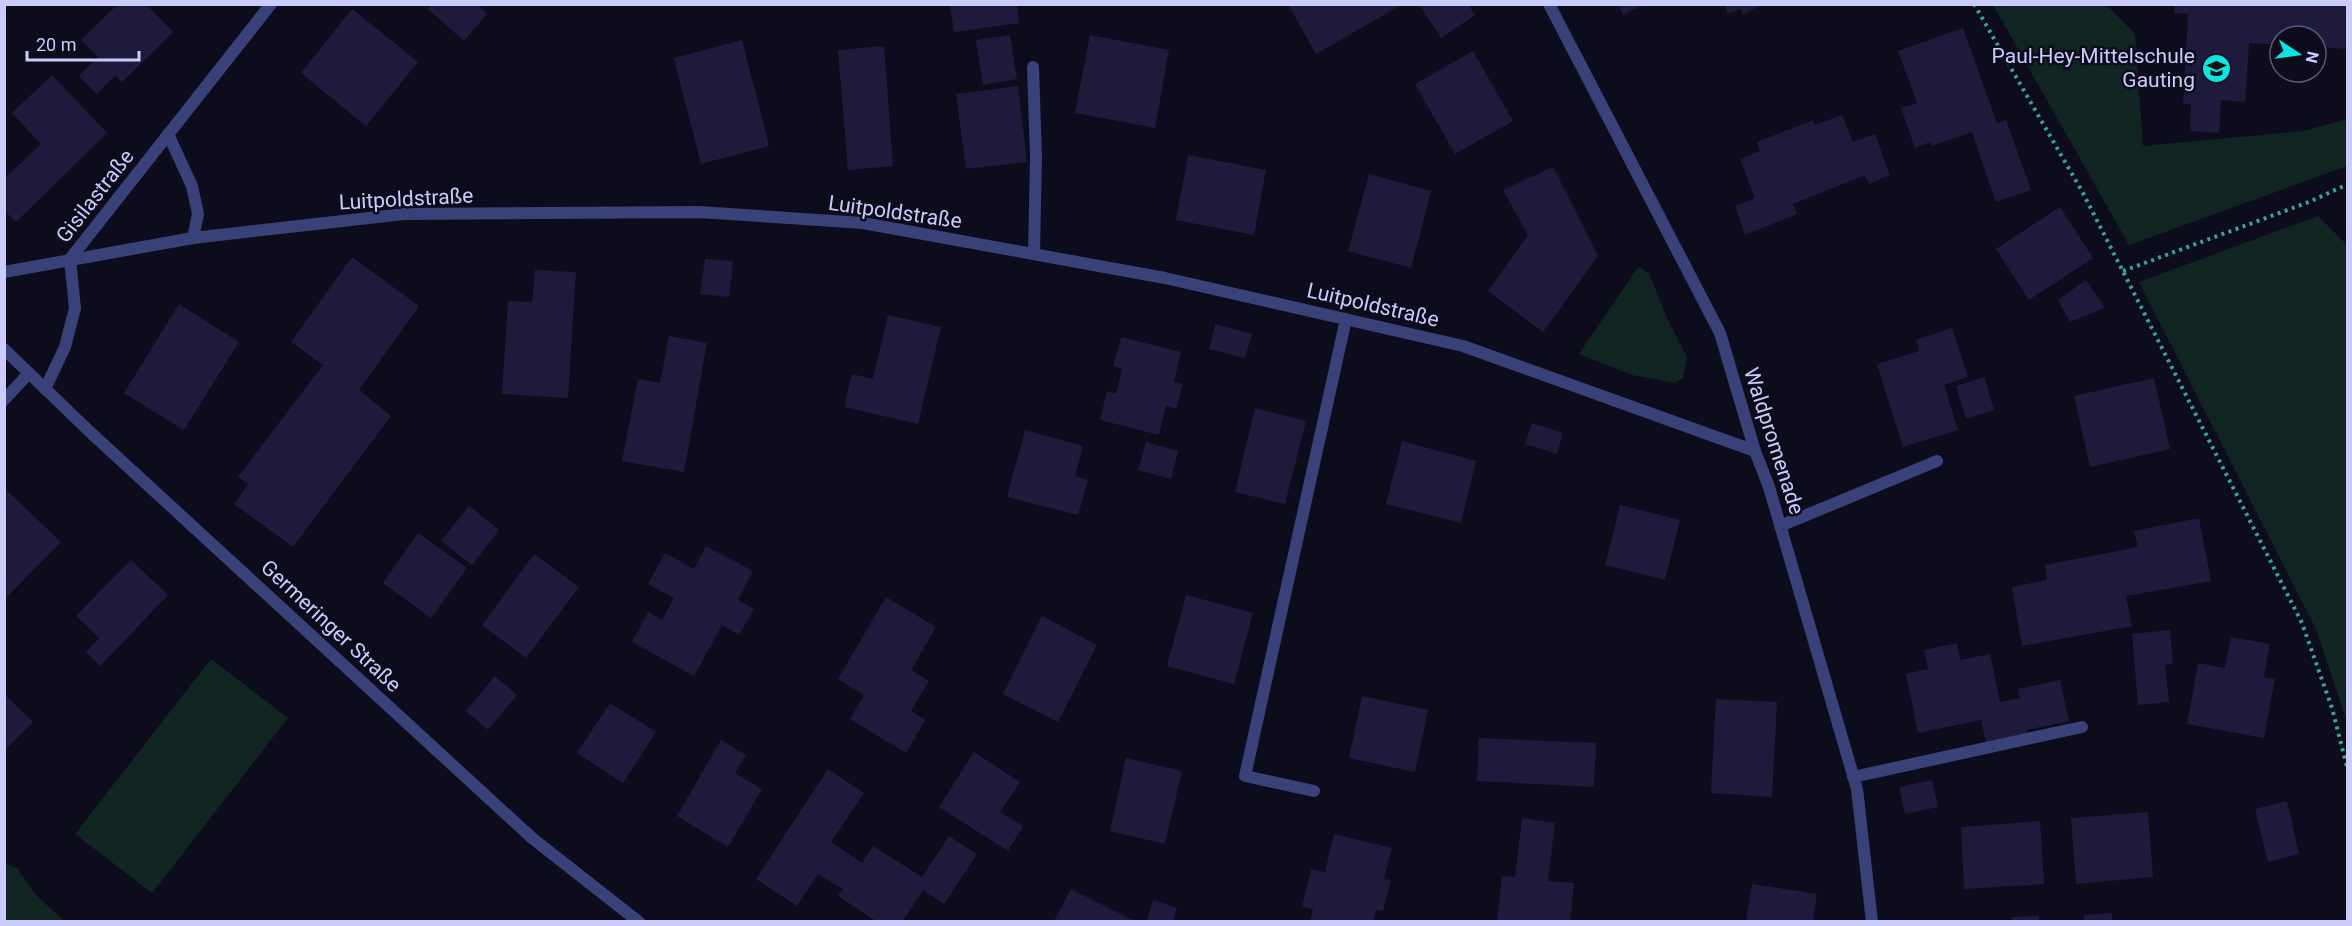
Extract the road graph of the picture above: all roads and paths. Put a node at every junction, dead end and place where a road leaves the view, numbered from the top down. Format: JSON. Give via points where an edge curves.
{"nodes":[{"id":1,"x":271,"y":4,"type":"edge"},
{"id":2,"x":1549,"y":4,"type":"edge"},
{"id":3,"x":1974,"y":4,"type":"edge"},
{"id":4,"x":1033,"y":66,"type":"dead end"},
{"id":5,"x":168,"y":134,"type":"junction"},
{"id":6,"x":2348,"y":184,"type":"edge"},
{"id":7,"x":193,"y":237,"type":"junction"},
{"id":8,"x":1034,"y":254,"type":"junction"},
{"id":9,"x":70,"y":259,"type":"junction"},
{"id":10,"x":2122,"y":271,"type":"junction"},
{"id":11,"x":4,"y":272,"type":"edge"},
{"id":12,"x":1346,"y":319,"type":"junction"},
{"id":13,"x":4,"y":349,"type":"edge"},
{"id":14,"x":29,"y":373,"type":"junction"},
{"id":15,"x":45,"y":389,"type":"junction"},
{"id":16,"x":4,"y":400,"type":"edge"},
{"id":17,"x":1755,"y":451,"type":"junction"},
{"id":18,"x":1937,"y":461,"type":"dead end"},
{"id":19,"x":1780,"y":526,"type":"junction"},
{"id":20,"x":2082,"y":727,"type":"dead end"},
{"id":21,"x":2348,"y":771,"type":"edge"},
{"id":22,"x":1853,"y":777,"type":"junction"},
{"id":23,"x":1314,"y":792,"type":"dead end"},
{"id":24,"x":639,"y":921,"type":"edge"},
{"id":25,"x":1872,"y":921,"type":"edge"}],
"edges":[{"from":1,"to":5,"type":"street","name":"Gisilastraße"},
{"from":2,"to":17,"type":"street","name":"Waldpromenade","via":[[1720,333]]},
{"from":3,"to":10,"type":"path"},
{"from":4,"to":8,"type":"street"},
{"from":5,"to":7,"type":"street","via":[[194,195],[198,214]]},
{"from":5,"to":9,"type":"street","name":"Gisilastraße"},
{"from":6,"to":10,"type":"path"},
{"from":7,"to":8,"type":"street","name":"Luitpoldstraße","via":[[404,214],[699,212],[863,223]]},
{"from":7,"to":9,"type":"street","name":"Luitpoldstraße"},
{"from":8,"to":12,"type":"street","name":"Luitpoldstraße","via":[[1165,278]]},
{"from":9,"to":11,"type":"street","name":"Luitpoldstraße"},
{"from":9,"to":15,"type":"street","name":"Gisilastraße","via":[[75,308],[66,347]]},
{"from":10,"to":21,"type":"path","via":[[2302,623],[2332,708]]},
{"from":12,"to":17,"type":"street","name":"Luitpoldstraße","via":[[1463,346]]},
{"from":12,"to":23,"type":"street","via":[[1245,776]]},
{"from":13,"to":14,"type":"street","name":"Germeringer Straße"},
{"from":14,"to":15,"type":"street","name":"Germeringer Straße"},
{"from":14,"to":16,"type":"street"},
{"from":15,"to":24,"type":"street","name":"Germeringer Straße","via":[[532,838]]},
{"from":17,"to":19,"type":"street","name":"Waldpromenade"},
{"from":18,"to":19,"type":"street"},
{"from":19,"to":22,"type":"street","name":"Waldpromenade"},
{"from":20,"to":22,"type":"street"},
{"from":22,"to":25,"type":"street","name":"Waldpromenade"}]}
